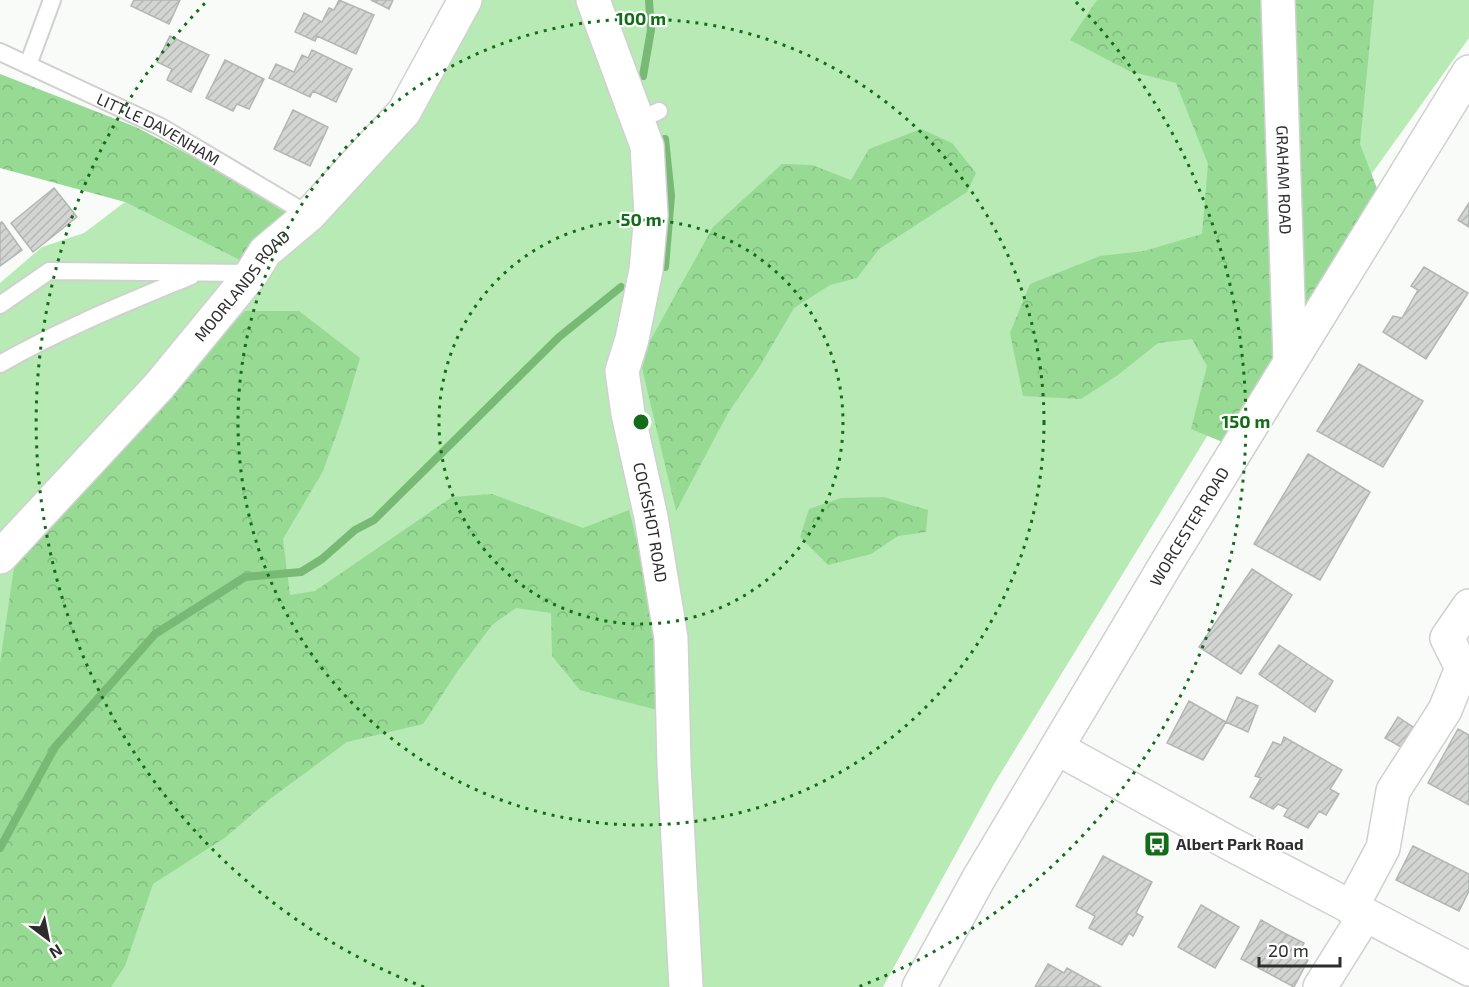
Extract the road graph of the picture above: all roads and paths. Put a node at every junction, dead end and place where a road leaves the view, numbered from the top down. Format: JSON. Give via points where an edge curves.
{"nodes":[{"id":1,"x":52,"y":0,"type":"edge"},
{"id":2,"x":465,"y":0,"type":"edge"},
{"id":3,"x":593,"y":0,"type":"edge"},
{"id":4,"x":1278,"y":0,"type":"edge"},
{"id":5,"x":0,"y":52,"type":"edge"},
{"id":6,"x":28,"y":65,"type":"junction"},
{"id":7,"x":1469,"y":72,"type":"edge"},
{"id":8,"x":309,"y":215,"type":"junction"},
{"id":9,"x":252,"y":273,"type":"junction"},
{"id":10,"x":198,"y":274,"type":"junction"},
{"id":11,"x":0,"y":305,"type":"edge"},
{"id":12,"x":1290,"y":360,"type":"junction"},
{"id":13,"x":0,"y":364,"type":"edge"},
{"id":14,"x":0,"y":557,"type":"edge"},
{"id":15,"x":1462,"y":617,"type":"edge"},
{"id":16,"x":1057,"y":748,"type":"junction"},
{"id":17,"x":1358,"y":911,"type":"junction"},
{"id":18,"x":1469,"y":969,"type":"edge"},
{"id":19,"x":686,"y":987,"type":"edge"},
{"id":20,"x":919,"y":987,"type":"edge"},
{"id":21,"x":1320,"y":987,"type":"edge"}],
"edges":[{"from":1,"to":6,"type":"lane"},
{"from":2,"to":8,"type":"main road","name":"MOORLANDS ROAD","via":[[404,112]]},
{"from":3,"to":19,"type":"main road","name":"COCKSHOT ROAD","via":[[649,115],[651,214],[646,270],[622,371],[671,638],[674,765],[670,879]]},
{"from":4,"to":12,"type":"main road","name":"GRAHAM ROAD"},
{"from":5,"to":6,"type":"lane","name":"LITTLE DAVENHAM"},
{"from":6,"to":8,"type":"lane","name":"LITTLE DAVENHAM","via":[[161,127]]},
{"from":7,"to":12,"type":"main road","name":"WORCESTER ROAD"},
{"from":8,"to":9,"type":"main road","name":"MOORLANDS ROAD","via":[[265,252]]},
{"from":9,"to":10,"type":"lane"},
{"from":9,"to":14,"type":"main road","name":"MOORLANDS ROAD","via":[[159,386]]},
{"from":10,"to":11,"type":"lane","via":[[49,271]]},
{"from":10,"to":13,"type":"lane","via":[[37,343]]},
{"from":12,"to":16,"type":"main road","name":"WORCESTER ROAD"},
{"from":15,"to":17,"type":"main road","via":[[1447,638],[1462,668],[1445,710],[1393,791],[1383,848]]},
{"from":16,"to":17,"type":"main road"},
{"from":16,"to":20,"type":"main road","name":"WORCESTER ROAD"},
{"from":17,"to":18,"type":"main road"},
{"from":17,"to":21,"type":"main road"}]}
